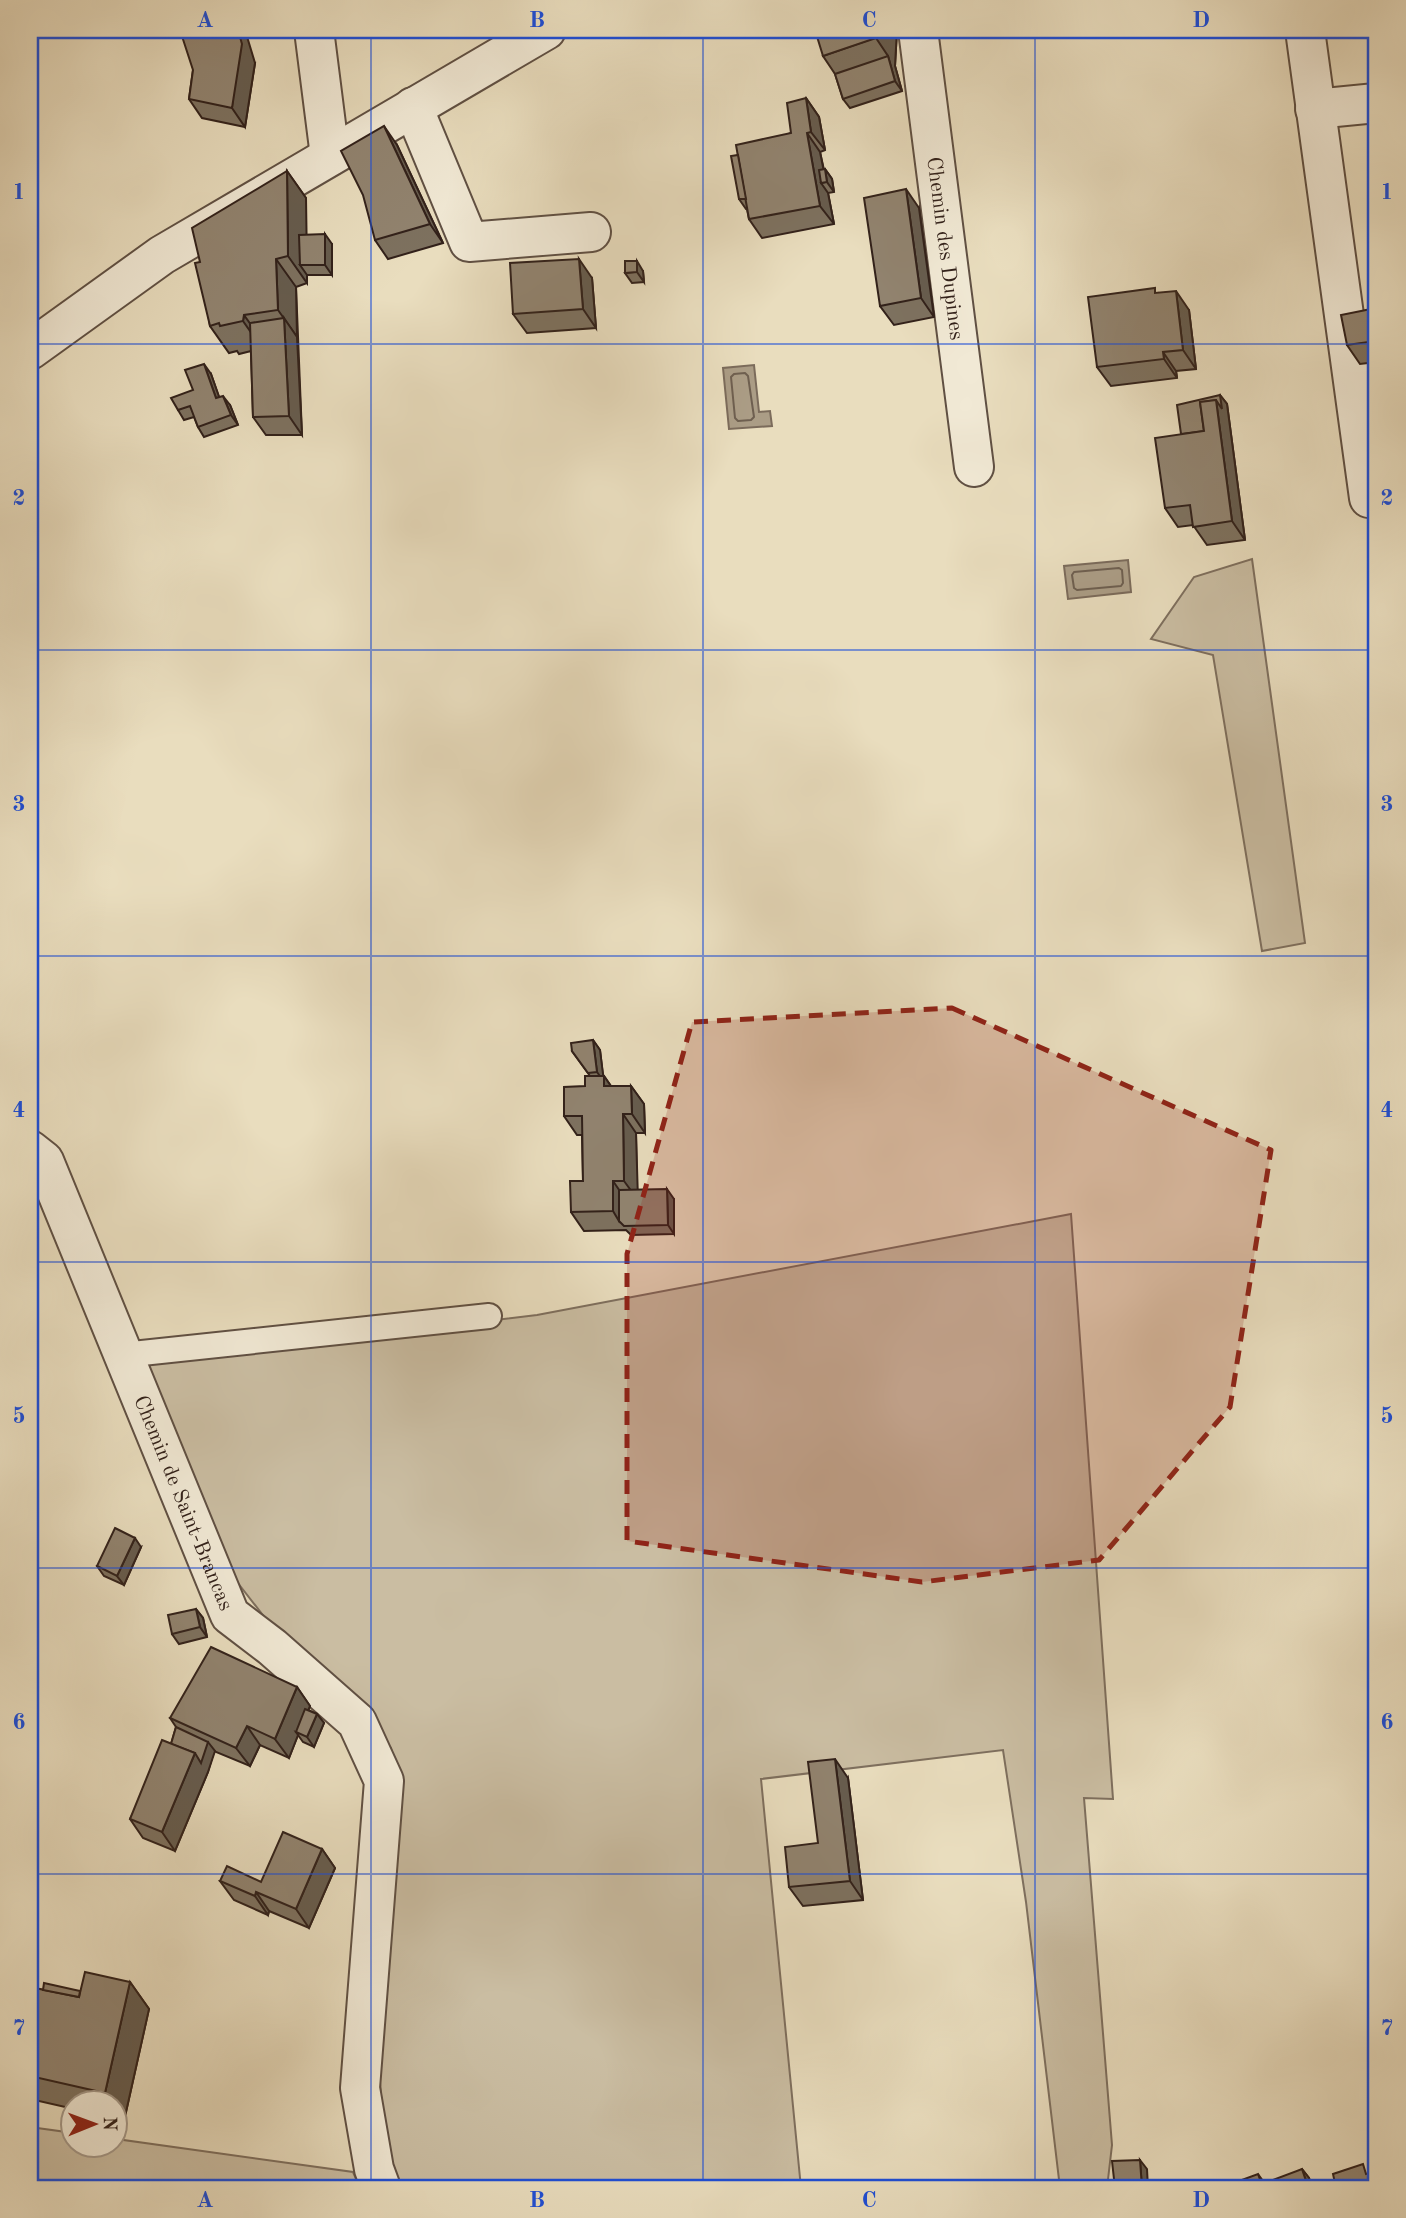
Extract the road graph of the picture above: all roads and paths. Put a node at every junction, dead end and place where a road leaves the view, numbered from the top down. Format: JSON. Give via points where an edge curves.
{"nodes":[{"id":1,"x":314,"y":30,"type":"edge"},
{"id":2,"x":546,"y":30,"type":"edge"},
{"id":3,"x":918,"y":30,"type":"edge"},
{"id":4,"x":1306,"y":30,"type":"edge"},
{"id":5,"x":1376,"y":103,"type":"edge"},
{"id":6,"x":413,"y":107,"type":"junction"},
{"id":7,"x":1315,"y":108,"type":"junction"},
{"id":8,"x":330,"y":156,"type":"junction"},
{"id":9,"x":591,"y":232,"type":"dead end"},
{"id":10,"x":30,"y":350,"type":"edge"},
{"id":11,"x":974,"y":467,"type":"dead end"},
{"id":12,"x":1376,"y":496,"type":"edge"},
{"id":13,"x":30,"y":1150,"type":"edge"},
{"id":14,"x":489,"y":1316,"type":"dead end"},
{"id":15,"x":123,"y":1354,"type":"junction"},
{"id":16,"x":381,"y":2188,"type":"edge"}],
"edges":[{"from":1,"to":8,"type":"street"},
{"from":2,"to":6,"type":"street"},
{"from":3,"to":11,"type":"street","name":"Chemin des Dupines"},
{"from":4,"to":7,"type":"street"},
{"from":5,"to":7,"type":"street"},
{"from":6,"to":8,"type":"street"},
{"from":6,"to":9,"type":"street","via":[[469,242]]},
{"from":7,"to":12,"type":"street","via":[[1369,498]]},
{"from":8,"to":10,"type":"street","via":[[162,255]]},
{"from":13,"to":15,"type":"street","name":"Chemin de Saint-Brancas","via":[[44,1161]]},
{"from":14,"to":15,"type":"lane"},
{"from":15,"to":16,"type":"street","name":"Chemin de Saint-Brancas","via":[[230,1615],[357,1721],[384,1781],[360,2088]]}]}
